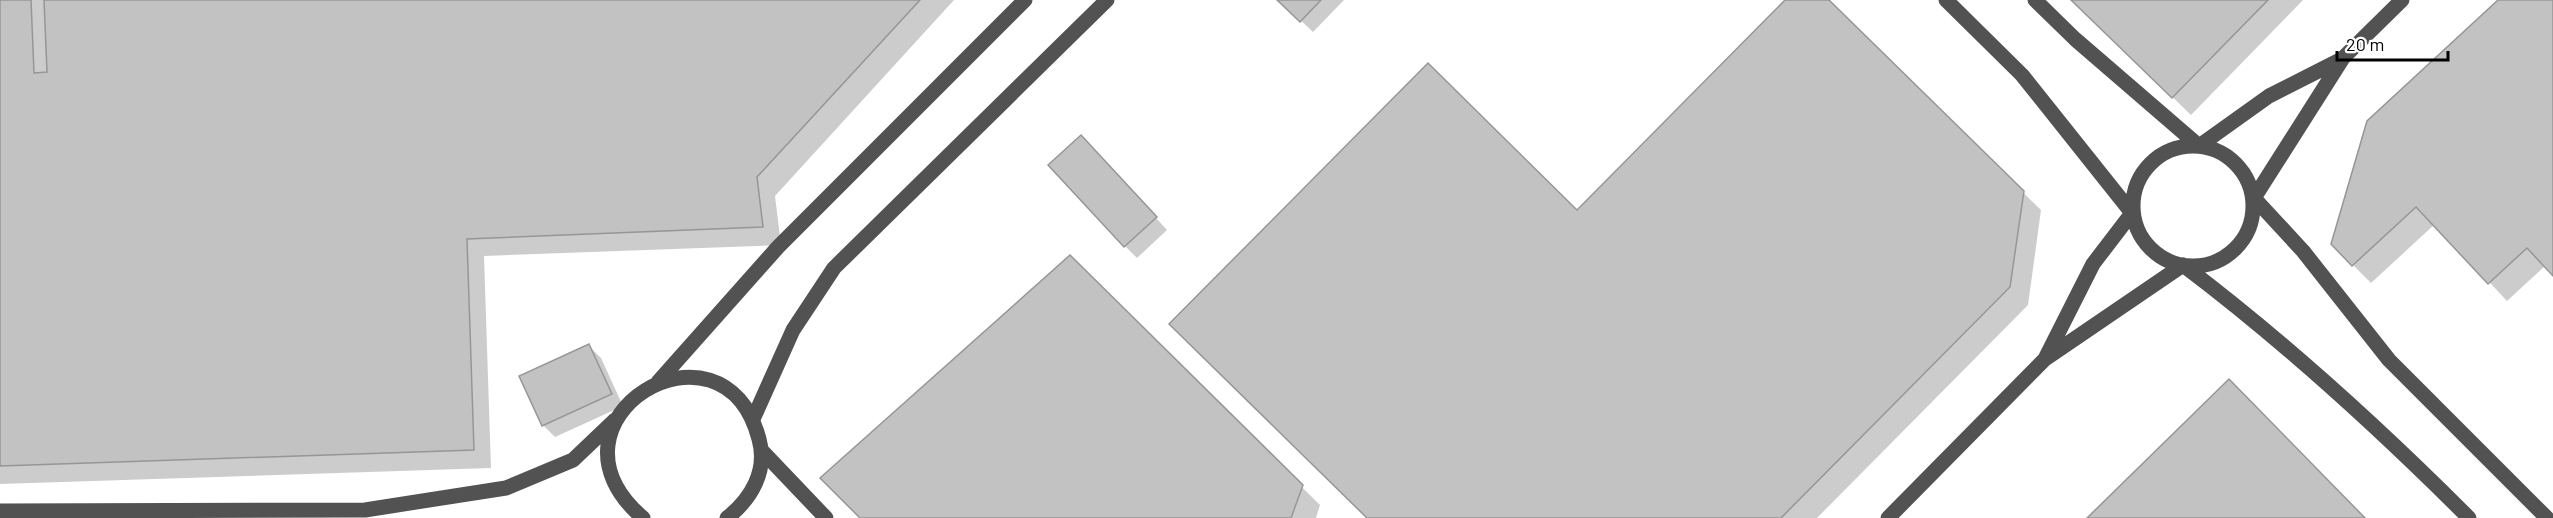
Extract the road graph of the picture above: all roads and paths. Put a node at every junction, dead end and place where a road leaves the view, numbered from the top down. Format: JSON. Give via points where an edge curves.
{"nodes":[{"id":1,"x":1025,"y":0,"type":"edge"},
{"id":2,"x":1107,"y":0,"type":"edge"},
{"id":3,"x":1946,"y":0,"type":"edge"},
{"id":4,"x":2035,"y":0,"type":"edge"},
{"id":5,"x":2402,"y":0,"type":"edge"},
{"id":6,"x":2343,"y":58,"type":"junction"},
{"id":7,"x":2199,"y":146,"type":"junction"},
{"id":8,"x":2254,"y":198,"type":"junction"},
{"id":9,"x":2132,"y":213,"type":"junction"},
{"id":10,"x":2183,"y":266,"type":"junction"},
{"id":11,"x":2045,"y":359,"type":"junction"},
{"id":12,"x":658,"y":382,"type":"junction"},
{"id":13,"x":754,"y":417,"type":"junction"},
{"id":14,"x":615,"y":420,"type":"junction"},
{"id":15,"x":763,"y":452,"type":"junction"},
{"id":16,"x":0,"y":511,"type":"edge"},
{"id":17,"x":643,"y":518,"type":"edge"},
{"id":18,"x":727,"y":518,"type":"edge"},
{"id":19,"x":826,"y":518,"type":"edge"},
{"id":20,"x":1888,"y":518,"type":"edge"},
{"id":21,"x":2469,"y":518,"type":"edge"},
{"id":22,"x":2547,"y":518,"type":"edge"}],
"edges":[{"from":1,"to":12,"type":"street","via":[[778,247]]},
{"from":2,"to":13,"type":"street","via":[[834,268],[793,330]]},
{"from":3,"to":9,"type":"street","via":[[2022,75]]},
{"from":4,"to":7,"type":"street","via":[[2074,39]]},
{"from":5,"to":6,"type":"street"},
{"from":6,"to":7,"type":"street","via":[[2269,96]]},
{"from":6,"to":8,"type":"street"},
{"from":7,"to":8,"type":"street","via":[[2229,156],[2244,172]]},
{"from":7,"to":9,"type":"street","via":[[2167,150],[2150,163],[2137,180]]},
{"from":8,"to":10,"type":"street","via":[[2253,219],[2245,237],[2231,253],[2219,261]]},
{"from":8,"to":22,"type":"street","via":[[2303,251],[2389,360]]},
{"from":9,"to":10,"type":"street","via":[[2136,229],[2148,246],[2163,259]]},
{"from":9,"to":11,"type":"street","via":[[2093,264]]},
{"from":10,"to":11,"type":"street"},
{"from":10,"to":21,"type":"street","via":[[2244,311],[2393,441]]},
{"from":11,"to":20,"type":"street"},
{"from":12,"to":13,"type":"street","via":[[686,377],[714,382],[736,396]]},
{"from":12,"to":14,"type":"street","via":[[635,395]]},
{"from":13,"to":15,"type":"street"},
{"from":14,"to":16,"type":"street","via":[[573,460],[506,488],[365,510]]},
{"from":14,"to":17,"type":"street","via":[[608,447],[612,479],[626,503]]},
{"from":15,"to":18,"type":"street","via":[[758,482],[743,505]]},
{"from":15,"to":19,"type":"street"}]}
